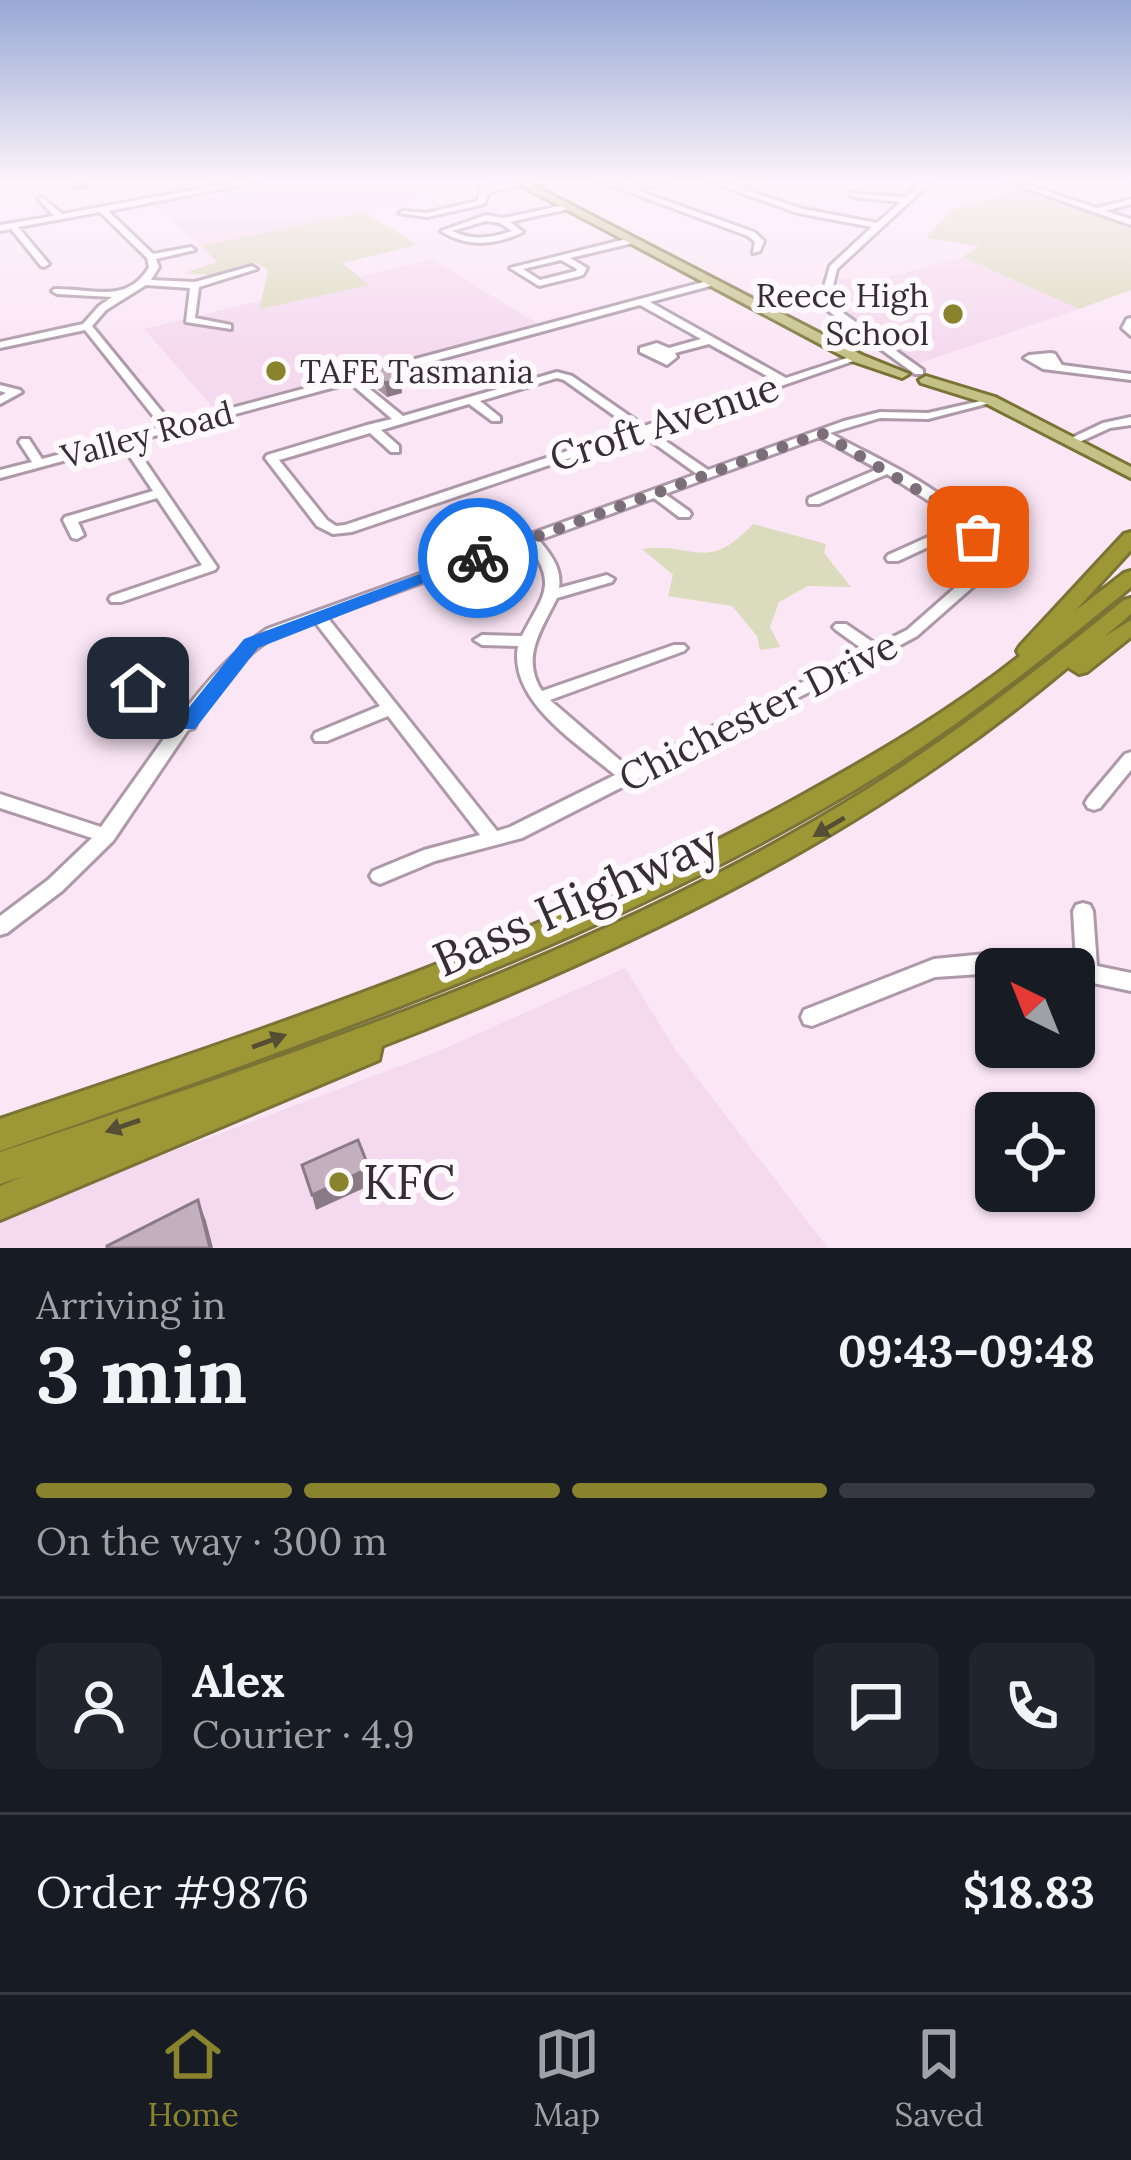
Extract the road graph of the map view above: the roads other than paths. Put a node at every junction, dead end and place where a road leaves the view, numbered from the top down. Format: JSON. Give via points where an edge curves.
{"nodes":[{"id":1,"x":25,"y":240,"type":"edge"},
{"id":2,"x":134,"y":240,"type":"edge"},
{"id":3,"x":759,"y":240,"type":"edge"},
{"id":4,"x":863,"y":240,"type":"edge"},
{"id":5,"x":630,"y":241,"type":"joint"},
{"id":6,"x":191,"y":250,"type":"dead end"},
{"id":7,"x":756,"y":251,"type":"dead end"},
{"id":8,"x":151,"y":257,"type":"junction"},
{"id":9,"x":562,"y":257,"type":"junction"},
{"id":10,"x":44,"y":264,"type":"dead end"},
{"id":11,"x":252,"y":269,"type":"dead end"},
{"id":12,"x":144,"y":282,"type":"junction"},
{"id":13,"x":711,"y":283,"type":"junction"},
{"id":14,"x":195,"y":285,"type":"junction"},
{"id":15,"x":57,"y":291,"type":"dead end"},
{"id":16,"x":120,"y":295,"type":"junction"},
{"id":17,"x":642,"y":302,"type":"junction"},
{"id":18,"x":1131,"y":321,"type":"edge"},
{"id":19,"x":86,"y":326,"type":"junction"},
{"id":20,"x":227,"y":328,"type":"dead end"},
{"id":21,"x":1131,"y":333,"type":"edge"},
{"id":22,"x":710,"y":340,"type":"junction"},
{"id":23,"x":0,"y":345,"type":"edge"},
{"id":24,"x":668,"y":352,"type":"dead end"},
{"id":25,"x":857,"y":358,"type":"junction"},
{"id":26,"x":1058,"y":367,"type":"dead end"},
{"id":27,"x":922,"y":376,"type":"junction"},
{"id":28,"x":1131,"y":377,"type":"edge"},
{"id":29,"x":352,"y":379,"type":"junction"},
{"id":30,"x":785,"y":382,"type":"junction"},
{"id":31,"x":0,"y":388,"type":"edge"},
{"id":32,"x":470,"y":399,"type":"junction"},
{"id":33,"x":0,"y":400,"type":"edge"},
{"id":34,"x":989,"y":400,"type":"junction"},
{"id":35,"x":399,"y":419,"type":"junction"},
{"id":36,"x":496,"y":419,"type":"dead end"},
{"id":37,"x":1131,"y":421,"type":"edge"},
{"id":38,"x":371,"y":427,"type":"junction"},
{"id":39,"x":170,"y":428,"type":"junction"},
{"id":40,"x":640,"y":430,"type":"junction"},
{"id":41,"x":821,"y":433,"type":"junction"},
{"id":42,"x":125,"y":440,"type":"junction"},
{"id":43,"x":1071,"y":441,"type":"junction"},
{"id":44,"x":25,"y":442,"type":"dead end"},
{"id":45,"x":394,"y":449,"type":"dead end"},
{"id":46,"x":39,"y":463,"type":"junction"},
{"id":47,"x":884,"y":471,"type":"junction"},
{"id":48,"x":1131,"y":473,"type":"edge"},
{"id":49,"x":0,"y":474,"type":"edge"},
{"id":50,"x":706,"y":475,"type":"junction"},
{"id":51,"x":160,"y":493,"type":"junction"},
{"id":52,"x":657,"y":494,"type":"junction"},
{"id":53,"x":814,"y":501,"type":"dead end"},
{"id":54,"x":684,"y":514,"type":"dead end"},
{"id":55,"x":966,"y":525,"type":"junction"},
{"id":56,"x":77,"y":535,"type":"dead end"},
{"id":57,"x":1131,"y":538,"type":"edge"},
{"id":58,"x":532,"y":539,"type":"junction"},
{"id":59,"x":980,"y":543,"type":"junction"},
{"id":60,"x":1004,"y":544,"type":"dead end"},
{"id":61,"x":893,"y":558,"type":"dead end"},
{"id":62,"x":1131,"y":577,"type":"edge"},
{"id":63,"x":607,"y":579,"type":"dead end"},
{"id":64,"x":555,"y":594,"type":"junction"},
{"id":65,"x":116,"y":599,"type":"dead end"},
{"id":66,"x":1131,"y":604,"type":"edge"},
{"id":67,"x":318,"y":616,"type":"junction"},
{"id":68,"x":842,"y":627,"type":"dead end"},
{"id":69,"x":1131,"y":627,"type":"edge"},
{"id":70,"x":482,"y":640,"type":"dead end"},
{"id":71,"x":527,"y":641,"type":"junction"},
{"id":72,"x":679,"y":648,"type":"dead end"},
{"id":73,"x":877,"y":652,"type":"junction"},
{"id":74,"x":130,"y":685,"type":"dead end"},
{"id":75,"x":541,"y":698,"type":"junction"},
{"id":76,"x":389,"y":709,"type":"junction"},
{"id":77,"x":947,"y":723,"type":"junction"},
{"id":78,"x":188,"y":724,"type":"junction"},
{"id":79,"x":321,"y":737,"type":"dead end"},
{"id":80,"x":1131,"y":758,"type":"edge"},
{"id":81,"x":628,"y":777,"type":"junction"},
{"id":82,"x":892,"y":789,"type":"junction"},
{"id":83,"x":0,"y":801,"type":"edge"},
{"id":84,"x":1094,"y":803,"type":"dead end"},
{"id":85,"x":106,"y":836,"type":"junction"},
{"id":86,"x":494,"y":840,"type":"junction"},
{"id":87,"x":380,"y":876,"type":"dead end"},
{"id":88,"x":1083,"y":911,"type":"dead end"},
{"id":89,"x":0,"y":927,"type":"edge"},
{"id":90,"x":1082,"y":948,"type":"edge"},
{"id":91,"x":975,"y":964,"type":"edge"},
{"id":92,"x":1095,"y":974,"type":"edge"},
{"id":93,"x":1131,"y":982,"type":"edge"},
{"id":94,"x":465,"y":1001,"type":"junction"},
{"id":95,"x":812,"y":1017,"type":"dead end"},
{"id":96,"x":0,"y":1135,"type":"edge"},
{"id":97,"x":0,"y":1168,"type":"edge"},
{"id":98,"x":0,"y":1202,"type":"edge"}],
"edges":[{"from":1,"to":10,"type":"street"},
{"from":2,"to":8,"type":"street"},
{"from":3,"to":7,"type":"street"},
{"from":4,"to":27,"type":"street","via":[[833,268],[824,304]]},
{"from":5,"to":9,"type":"street"},
{"from":5,"to":13,"type":"main road"},
{"from":6,"to":8,"type":"street"},
{"from":8,"to":12,"type":"street"},
{"from":9,"to":9,"type":"street","via":[[580,273],[539,283],[514,268]]},
{"from":11,"to":14,"type":"street"},
{"from":12,"to":14,"type":"street"},
{"from":12,"to":16,"type":"street"},
{"from":13,"to":17,"type":"street","name":"Valley Road"},
{"from":13,"to":25,"type":"main road"},
{"from":14,"to":20,"type":"street","via":[[190,320]]},
{"from":15,"to":16,"type":"street"},
{"from":16,"to":19,"type":"street"},
{"from":17,"to":22,"type":"street"},
{"from":17,"to":29,"type":"street","name":"Valley Road"},
{"from":18,"to":21,"type":"street"},
{"from":19,"to":23,"type":"street"},
{"from":19,"to":39,"type":"street"},
{"from":22,"to":24,"type":"street"},
{"from":22,"to":30,"type":"street"},
{"from":25,"to":27,"type":"main road","via":[[912,382]]},
{"from":25,"to":30,"type":"street","name":"Croft Avenue"},
{"from":26,"to":28,"type":"street"},
{"from":27,"to":34,"type":"main road"},
{"from":29,"to":35,"type":"street"},
{"from":29,"to":39,"type":"street","name":"Valley Road"},
{"from":30,"to":40,"type":"street","name":"Croft Avenue"},
{"from":31,"to":33,"type":"street","via":[[16,392]]},
{"from":32,"to":35,"type":"street"},
{"from":32,"to":36,"type":"street"},
{"from":32,"to":40,"type":"street","via":[[557,375]]},
{"from":34,"to":41,"type":"street","via":[[928,416],[880,415]]},
{"from":34,"to":43,"type":"main road"},
{"from":35,"to":38,"type":"street"},
{"from":37,"to":43,"type":"street"},
{"from":38,"to":40,"type":"street","name":"Croft Avenue","via":[[271,458],[333,530]]},
{"from":38,"to":45,"type":"street"},
{"from":39,"to":42,"type":"street","name":"Valley Road"},
{"from":40,"to":50,"type":"street"},
{"from":41,"to":47,"type":"street"},
{"from":41,"to":50,"type":"street"},
{"from":42,"to":46,"type":"street","name":"Valley Road"},
{"from":42,"to":51,"type":"street"},
{"from":43,"to":48,"type":"main road"},
{"from":44,"to":46,"type":"street"},
{"from":46,"to":49,"type":"street","name":"Valley Road"},
{"from":47,"to":53,"type":"street"},
{"from":47,"to":55,"type":"street"},
{"from":50,"to":52,"type":"street"},
{"from":51,"to":56,"type":"street","via":[[70,520]]},
{"from":51,"to":65,"type":"street","via":[[210,567]]},
{"from":52,"to":54,"type":"street"},
{"from":52,"to":58,"type":"street"},
{"from":55,"to":59,"type":"street"},
{"from":55,"to":61,"type":"street"},
{"from":57,"to":77,"type":"highway","via":[[1036,643]]},
{"from":58,"to":64,"type":"street","via":[[548,556]]},
{"from":58,"to":67,"type":"street"},
{"from":59,"to":60,"type":"street"},
{"from":59,"to":73,"type":"street","name":"Chichester Drive","via":[[981,567],[970,582]]},
{"from":62,"to":77,"type":"highway","name":"Bass Highway"},
{"from":63,"to":64,"type":"street"},
{"from":64,"to":71,"type":"street"},
{"from":66,"to":82,"type":"highway","name":"Bass Highway","via":[[1027,694]]},
{"from":67,"to":76,"type":"street"},
{"from":67,"to":78,"type":"street","via":[[251,644]]},
{"from":68,"to":73,"type":"street"},
{"from":69,"to":82,"type":"highway","via":[[1017,714]]},
{"from":70,"to":71,"type":"street"},
{"from":71,"to":75,"type":"street","via":[[526,677]]},
{"from":72,"to":75,"type":"street"},
{"from":73,"to":81,"type":"street","name":"Chichester Drive"},
{"from":74,"to":78,"type":"street"},
{"from":75,"to":81,"type":"street"},
{"from":76,"to":79,"type":"street"},
{"from":76,"to":86,"type":"street"},
{"from":96,"to":77,"type":"highway","name":"Bass Highway","one_way":true,"via":[[449,976],[580,921],[815,804]]},
{"from":78,"to":85,"type":"street"},
{"from":80,"to":84,"type":"street"},
{"from":81,"to":86,"type":"street","name":"Chichester Drive"},
{"from":82,"to":94,"type":"highway","name":"Bass Highway","one_way":true,"via":[[721,887]]},
{"from":83,"to":85,"type":"street"},
{"from":85,"to":89,"type":"street","via":[[68,879]]},
{"from":86,"to":87,"type":"street","name":"Chichester Drive"},
{"from":88,"to":90,"type":"street"},
{"from":91,"to":95,"type":"street","via":[[934,968]]},
{"from":92,"to":93,"type":"street"},
{"from":94,"to":97,"type":"highway","name":"Bass Highway","one_way":true},
{"from":94,"to":98,"type":"highway","via":[[326,1071]]}]}
